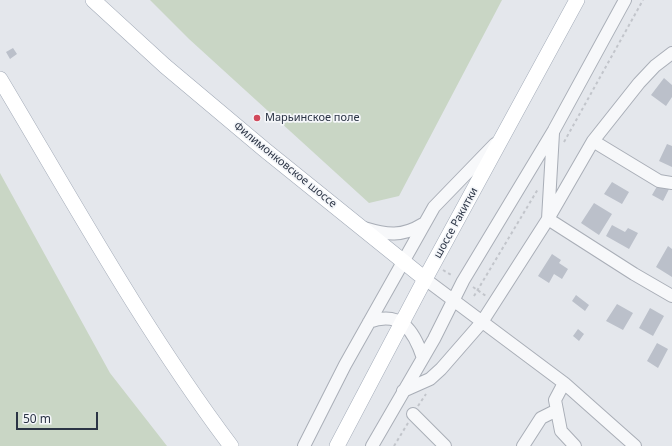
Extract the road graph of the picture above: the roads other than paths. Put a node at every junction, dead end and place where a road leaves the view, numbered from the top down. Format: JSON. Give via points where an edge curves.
{"nodes":[{"id":1,"x":93,"y":0,"type":"edge"},
{"id":2,"x":577,"y":0,"type":"edge"},
{"id":3,"x":625,"y":0,"type":"edge"},
{"id":4,"x":672,"y":53,"type":"edge"},
{"id":5,"x":0,"y":79,"type":"edge"},
{"id":6,"x":554,"y":130,"type":"junction"},
{"id":7,"x":506,"y":133,"type":"junction"},
{"id":8,"x":593,"y":141,"type":"junction"},
{"id":9,"x":672,"y":183,"type":"edge"},
{"id":10,"x":548,"y":220,"type":"junction"},
{"id":11,"x":424,"y":224,"type":"junction"},
{"id":12,"x":362,"y":227,"type":"junction"},
{"id":13,"x":403,"y":260,"type":"junction"},
{"id":14,"x":426,"y":278,"type":"junction"},
{"id":15,"x":672,"y":296,"type":"edge"},
{"id":16,"x":453,"y":300,"type":"junction"},
{"id":17,"x":369,"y":322,"type":"junction"},
{"id":18,"x":482,"y":322,"type":"junction"},
{"id":19,"x":402,"y":323,"type":"junction"},
{"id":20,"x":423,"y":358,"type":"junction"},
{"id":21,"x":564,"y":383,"type":"junction"},
{"id":22,"x":403,"y":391,"type":"junction"},
{"id":23,"x":557,"y":410,"type":"junction"},
{"id":24,"x":413,"y":414,"type":"dead end"},
{"id":25,"x":231,"y":446,"type":"edge"},
{"id":26,"x":304,"y":446,"type":"edge"},
{"id":27,"x":337,"y":446,"type":"edge"},
{"id":28,"x":372,"y":446,"type":"edge"},
{"id":29,"x":445,"y":446,"type":"edge"},
{"id":30,"x":523,"y":446,"type":"edge"},
{"id":31,"x":575,"y":446,"type":"edge"},
{"id":32,"x":635,"y":446,"type":"edge"}],
"edges":[{"from":1,"to":12,"type":"main road","name":"Филимонковское шоссе","via":[[265,150]]},
{"from":2,"to":7,"type":"main road","name":"шоссе Ракитки"},
{"from":3,"to":6,"type":"street"},
{"from":4,"to":8,"type":"street","via":[[639,83]]},
{"from":5,"to":25,"type":"main road","via":[[139,312]]},
{"from":6,"to":10,"type":"street"},
{"from":6,"to":16,"type":"street"},
{"from":7,"to":11,"type":"street","via":[[434,207]]},
{"from":7,"to":14,"type":"main road","name":"шоссе Ракитки"},
{"from":8,"to":9,"type":"street","via":[[659,181]]},
{"from":8,"to":10,"type":"street"},
{"from":10,"to":15,"type":"street"},
{"from":10,"to":18,"type":"street"},
{"from":11,"to":12,"type":"street","via":[[400,234],[382,233]]},
{"from":11,"to":13,"type":"street"},
{"from":12,"to":13,"type":"main road","name":"Филимонковское шоссе"},
{"from":13,"to":14,"type":"main road","name":"Филимонковское шоссе"},
{"from":13,"to":17,"type":"street"},
{"from":14,"to":16,"type":"street","name":"Филимонковское шоссе"},
{"from":14,"to":19,"type":"main road","name":"шоссе Ракитки"},
{"from":16,"to":18,"type":"street","name":"Филимонковское шоссе"},
{"from":16,"to":20,"type":"street"},
{"from":17,"to":19,"type":"street","via":[[388,318]]},
{"from":17,"to":26,"type":"street"},
{"from":18,"to":21,"type":"street","name":"Филимонковское шоссе"},
{"from":18,"to":22,"type":"street","via":[[430,379]]},
{"from":19,"to":20,"type":"street","via":[[415,339]]},
{"from":19,"to":27,"type":"main road","name":"шоссе Ракитки"},
{"from":20,"to":22,"type":"street"},
{"from":21,"to":23,"type":"street","via":[[555,400]]},
{"from":21,"to":32,"type":"street","name":"Филимонковское шоссе"},
{"from":22,"to":28,"type":"street"},
{"from":23,"to":30,"type":"street","via":[[541,418]]},
{"from":23,"to":31,"type":"street","via":[[561,431]]},
{"from":24,"to":29,"type":"street"}]}
